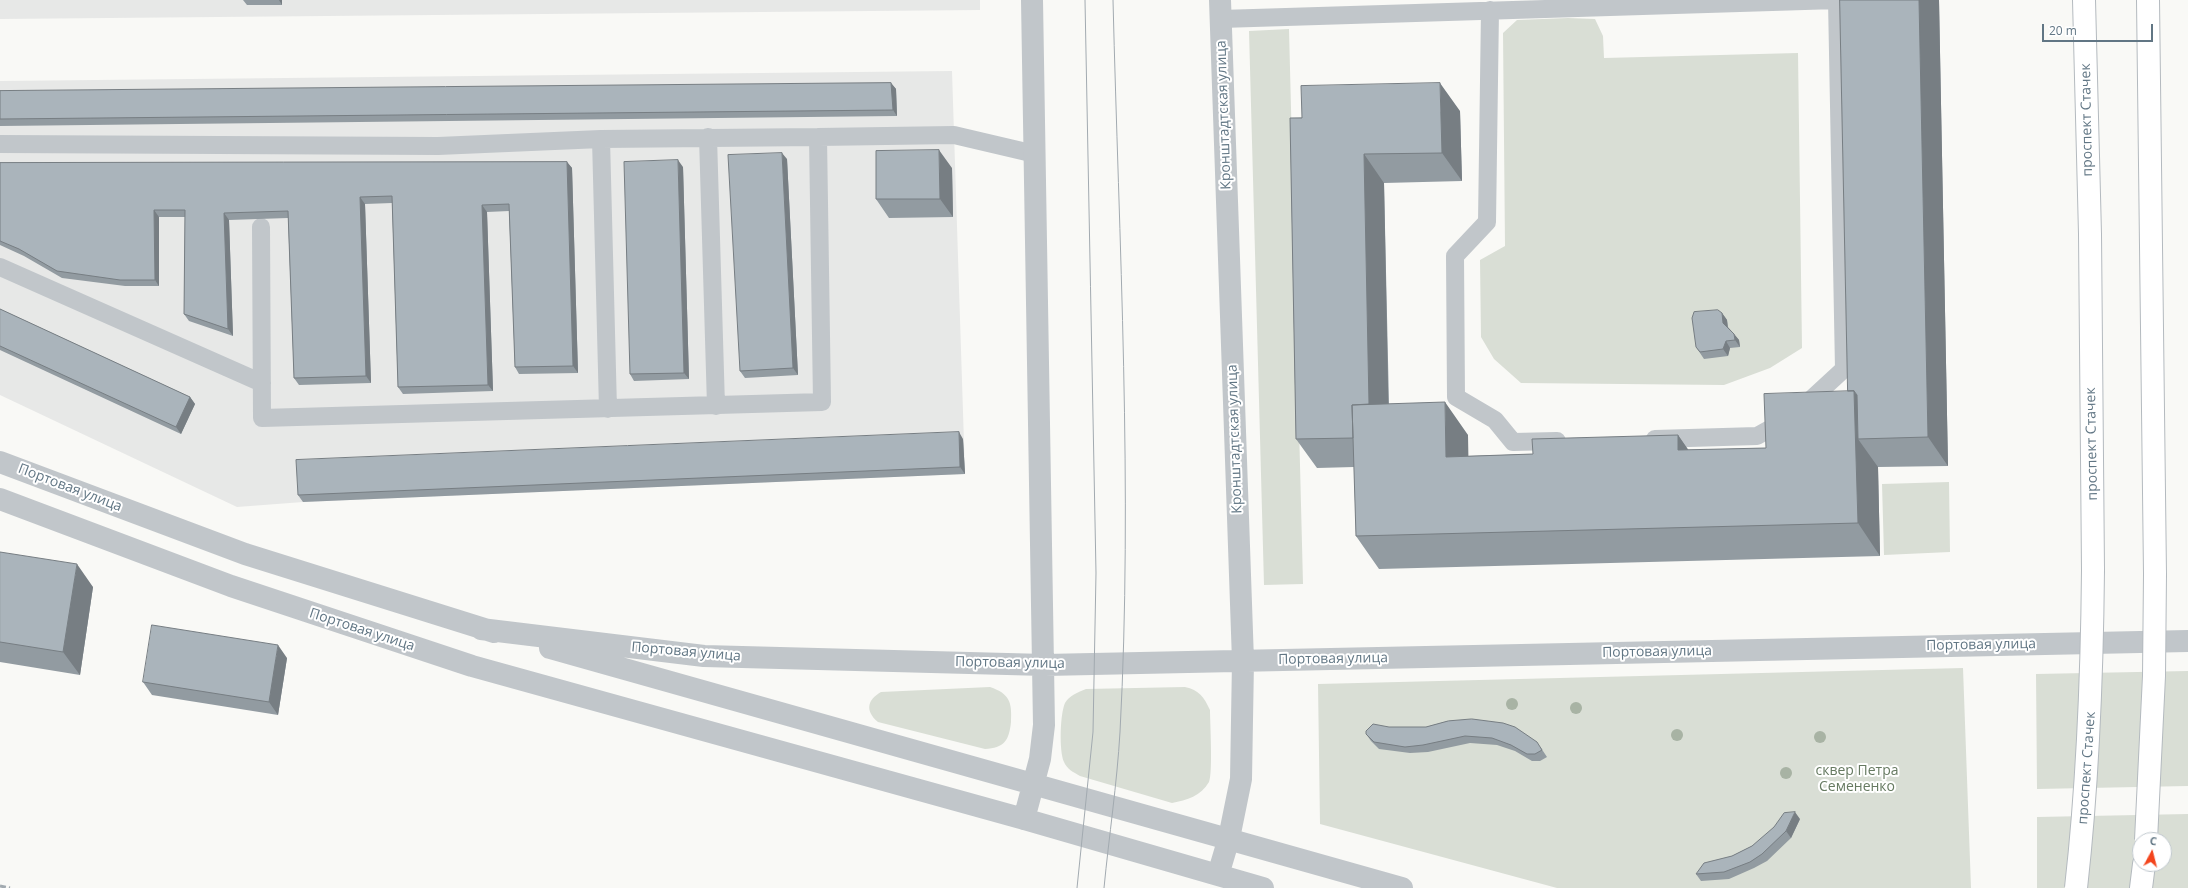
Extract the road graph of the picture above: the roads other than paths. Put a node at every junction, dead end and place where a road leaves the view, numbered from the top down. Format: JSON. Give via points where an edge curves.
{"nodes":[{"id":1,"x":1032,"y":0,"type":"edge"},
{"id":2,"x":2084,"y":0,"type":"edge"},
{"id":3,"x":2148,"y":0,"type":"edge"},
{"id":4,"x":1435,"y":6,"type":"edge"},
{"id":5,"x":1221,"y":9,"type":"edge"},
{"id":6,"x":1490,"y":10,"type":"junction"},
{"id":7,"x":708,"y":137,"type":"junction"},
{"id":8,"x":818,"y":137,"type":"junction"},
{"id":9,"x":601,"y":139,"type":"junction"},
{"id":10,"x":0,"y":144,"type":"edge"},
{"id":11,"x":1035,"y":154,"type":"junction"},
{"id":12,"x":261,"y":227,"type":"dead end"},
{"id":13,"x":0,"y":267,"type":"edge"},
{"id":14,"x":262,"y":383,"type":"junction"},
{"id":15,"x":716,"y":406,"type":"junction"},
{"id":16,"x":608,"y":409,"type":"junction"},
{"id":17,"x":1635,"y":439,"type":"edge"},
{"id":18,"x":1574,"y":441,"type":"edge"},
{"id":19,"x":0,"y":462,"type":"edge"},
{"id":20,"x":0,"y":499,"type":"edge"},
{"id":21,"x":481,"y":629,"type":"junction"},
{"id":22,"x":2188,"y":641,"type":"edge"},
{"id":23,"x":1243,"y":661,"type":"junction"},
{"id":24,"x":1044,"y":665,"type":"junction"},
{"id":25,"x":1034,"y":783,"type":"junction"},
{"id":26,"x":1024,"y":819,"type":"junction"},
{"id":27,"x":2146,"y":832,"type":"edge"},
{"id":28,"x":1229,"y":838,"type":"junction"},
{"id":29,"x":2143,"y":872,"type":"edge"},
{"id":30,"x":1218,"y":875,"type":"junction"},
{"id":31,"x":1263,"y":888,"type":"edge"},
{"id":32,"x":1402,"y":888,"type":"edge"},
{"id":33,"x":2076,"y":888,"type":"edge"},
{"id":34,"x":2141,"y":888,"type":"edge"}],
"edges":[{"from":1,"to":11,"type":"street"},
{"from":2,"to":33,"type":"main road","name":"проспект Стачек","bridge":true,"via":[[2090,234],[2093,652],[2090,743]]},
{"from":3,"to":27,"type":"main road","bridge":true,"via":[[2155,539],[2154,676]]},
{"from":4,"to":5,"type":"lane"},
{"from":4,"to":6,"type":"lane"},
{"from":5,"to":23,"type":"street","name":"Кронштадтская улица"},
{"from":6,"to":17,"type":"lane","via":[[1837,0],[1844,369],[1793,416],[1757,436]]},
{"from":6,"to":18,"type":"lane","via":[[1487,222],[1454,256],[1456,397],[1495,420],[1513,442]]},
{"from":7,"to":8,"type":"lane"},
{"from":7,"to":9,"type":"lane"},
{"from":7,"to":15,"type":"lane"},
{"from":8,"to":11,"type":"lane","via":[[954,134]]},
{"from":8,"to":15,"type":"lane","via":[[822,402]]},
{"from":9,"to":10,"type":"lane","via":[[438,146]]},
{"from":9,"to":16,"type":"lane"},
{"from":11,"to":24,"type":"street"},
{"from":12,"to":14,"type":"lane"},
{"from":13,"to":14,"type":"lane"},
{"from":14,"to":16,"type":"lane","via":[[262,418]]},
{"from":15,"to":16,"type":"lane"},
{"from":19,"to":21,"type":"street","name":"Портовая улица","via":[[245,554]]},
{"from":20,"to":26,"type":"street","name":"Портовая улица","via":[[230,586],[472,666]]},
{"from":21,"to":24,"type":"street","name":"Портовая улица","via":[[704,656]]},
{"from":21,"to":25,"type":"street","name":"Портовая улица"},
{"from":22,"to":23,"type":"street","name":"Портовая улица"},
{"from":23,"to":24,"type":"street","name":"Портовая улица"},
{"from":23,"to":28,"type":"street","name":"Кронштадтская улица","via":[[1241,779]]},
{"from":24,"to":25,"type":"street","via":[[1044,725]]},
{"from":25,"to":26,"type":"street"},
{"from":25,"to":28,"type":"street","name":"Портовая улица"},
{"from":26,"to":30,"type":"street","name":"Портовая улица"},
{"from":28,"to":30,"type":"street","name":"Кронштадтская улица"},
{"from":28,"to":32,"type":"street","name":"Портовая улица"},
{"from":29,"to":34,"type":"main road"},
{"from":30,"to":31,"type":"street","name":"Портовая улица"}]}
